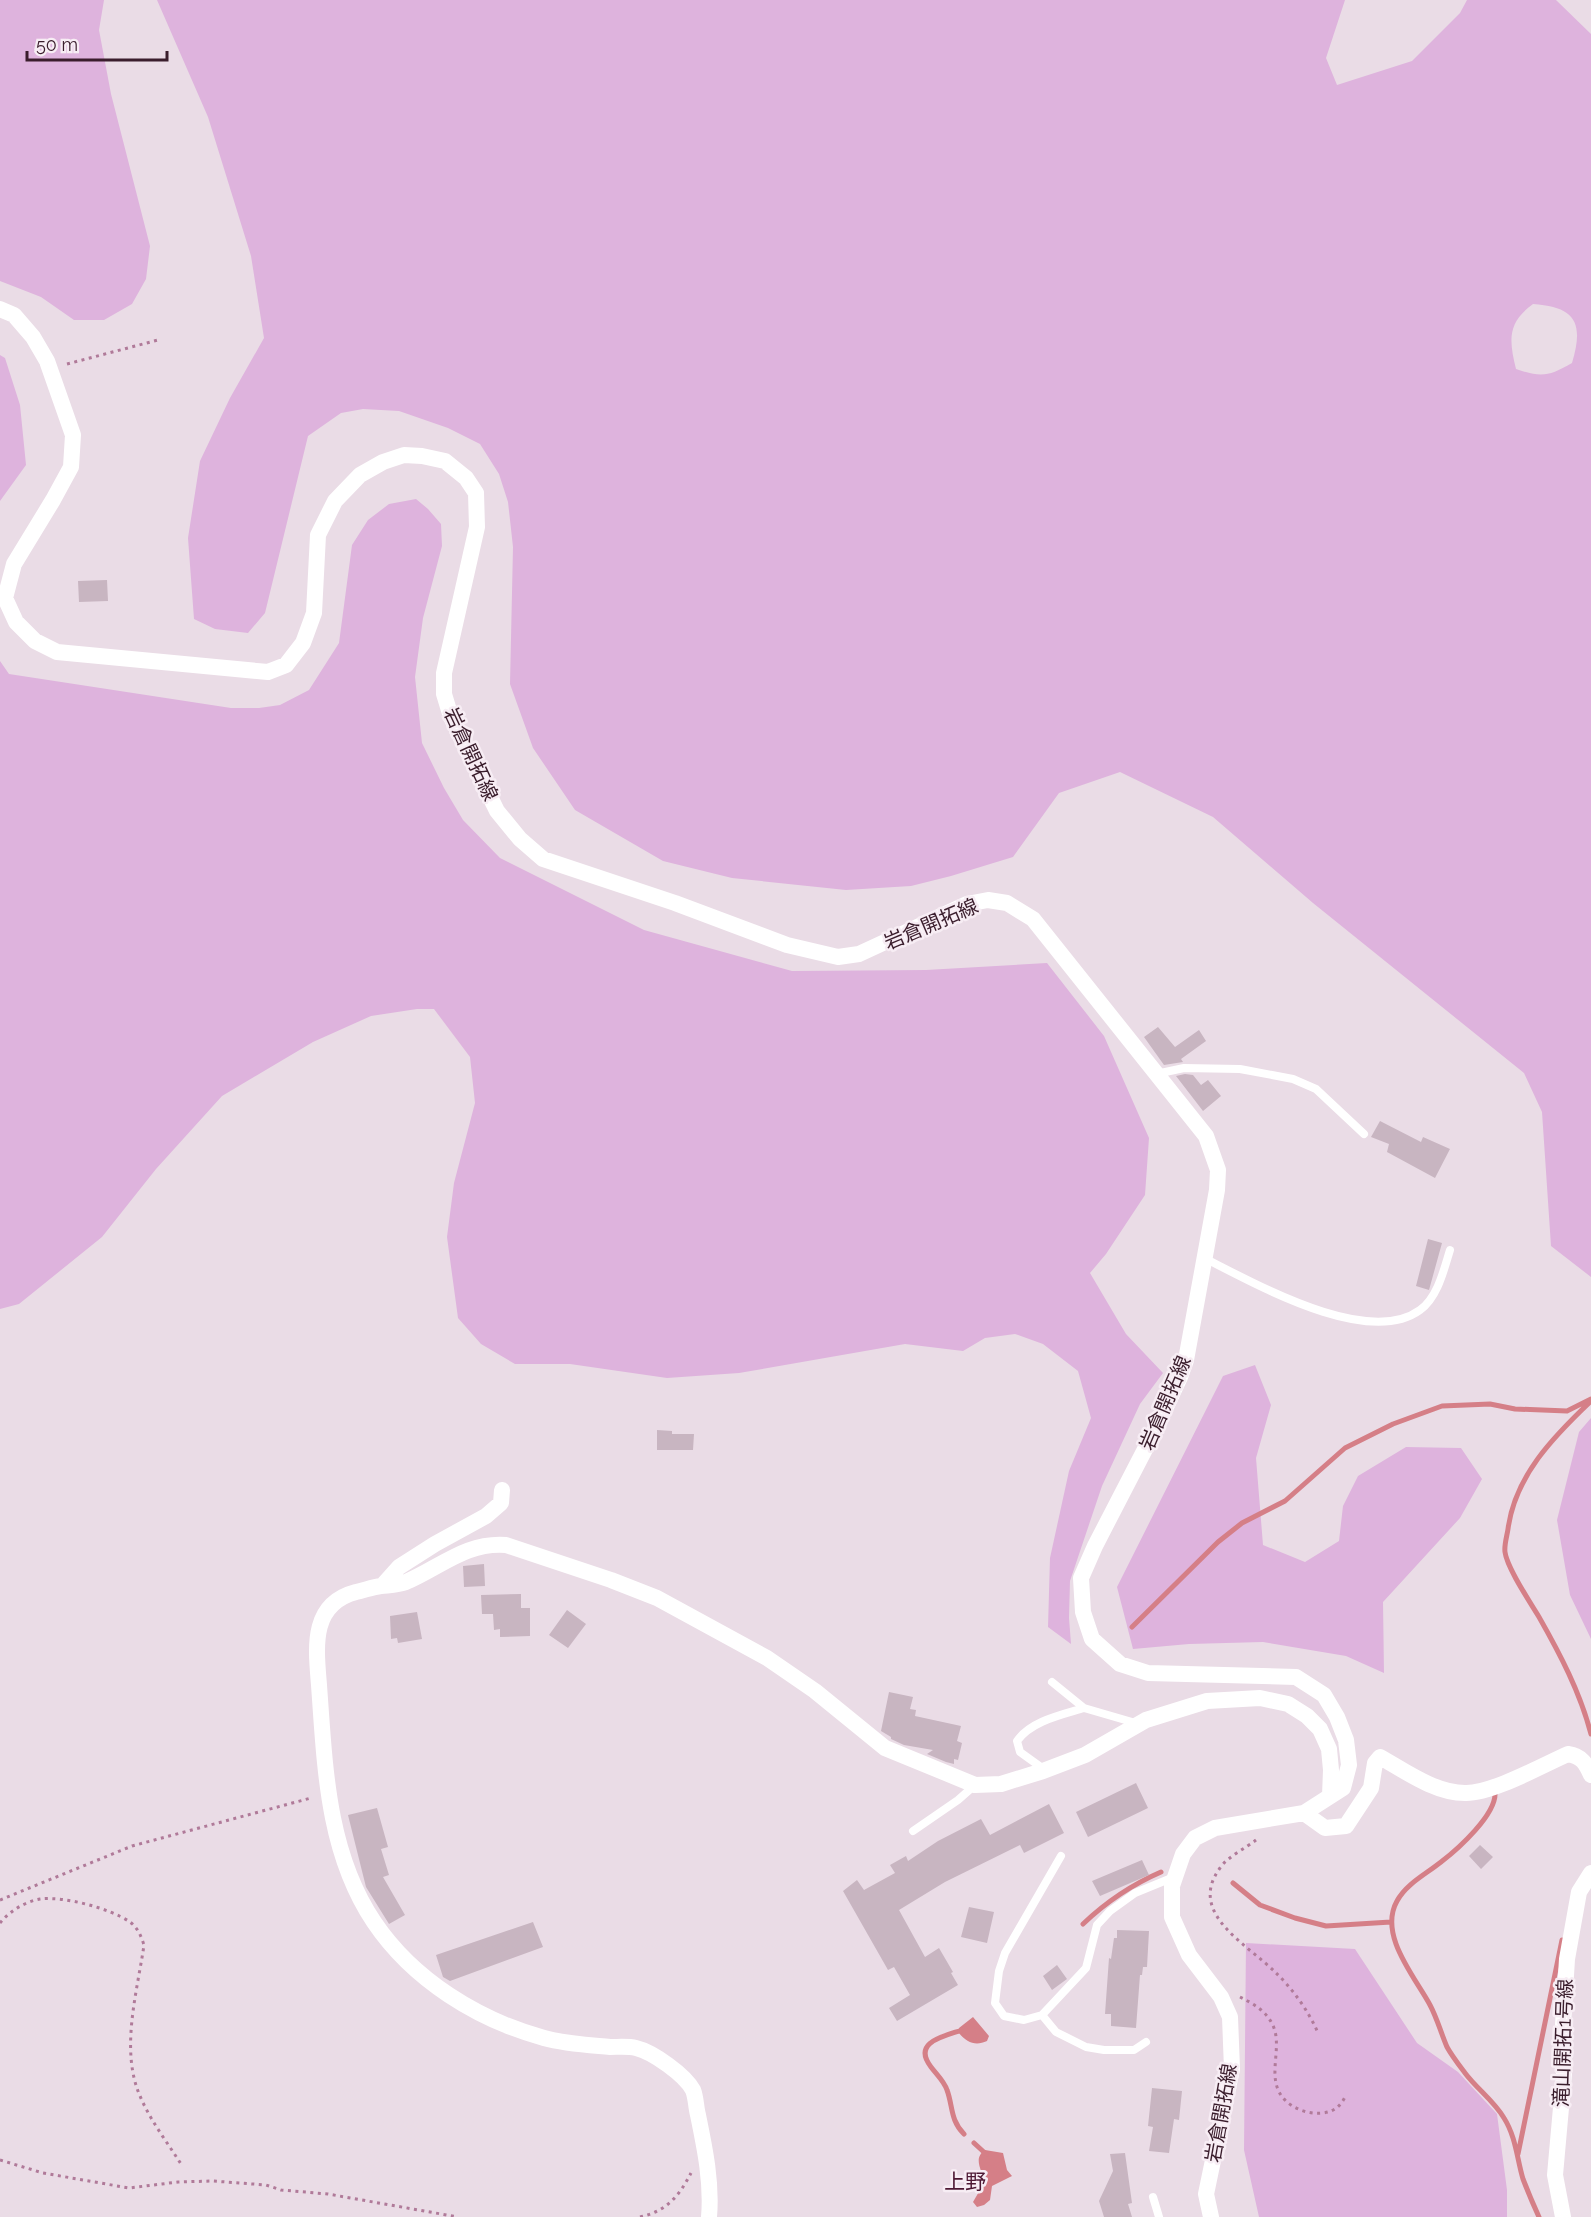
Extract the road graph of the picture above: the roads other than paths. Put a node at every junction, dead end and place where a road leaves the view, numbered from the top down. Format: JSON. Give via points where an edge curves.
{"nodes":[{"id":1,"x":0,"y":309,"type":"edge"},
{"id":2,"x":1156,"y":1074,"type":"junction"},
{"id":3,"x":1364,"y":1134,"type":"dead end"},
{"id":4,"x":1450,"y":1250,"type":"dead end"},
{"id":5,"x":1206,"y":1259,"type":"junction"},
{"id":6,"x":502,"y":1491,"type":"dead end"},
{"id":7,"x":382,"y":1586,"type":"junction"},
{"id":8,"x":1052,"y":1682,"type":"dead end"},
{"id":9,"x":1084,"y":1707,"type":"junction"},
{"id":10,"x":1140,"y":1724,"type":"junction"},
{"id":11,"x":1045,"y":1770,"type":"junction"},
{"id":12,"x":1591,"y":1775,"type":"edge"},
{"id":13,"x":975,"y":1785,"type":"junction"},
{"id":14,"x":1330,"y":1796,"type":"junction"},
{"id":15,"x":1304,"y":1813,"type":"junction"},
{"id":16,"x":913,"y":1831,"type":"dead end"},
{"id":17,"x":1061,"y":1856,"type":"dead end"},
{"id":18,"x":1591,"y":1873,"type":"edge"},
{"id":19,"x":1175,"y":1876,"type":"junction"},
{"id":20,"x":1042,"y":2015,"type":"junction"},
{"id":21,"x":1146,"y":2042,"type":"dead end"},
{"id":22,"x":1153,"y":2197,"type":"dead end"},
{"id":23,"x":709,"y":2217,"type":"edge"},
{"id":24,"x":1159,"y":2217,"type":"edge"},
{"id":25,"x":1211,"y":2217,"type":"edge"},
{"id":26,"x":1563,"y":2217,"type":"edge"}],
"edges":[{"from":1,"to":2,"type":"street","name":"岩倉開拓線","via":[[14,315],[33,337],[49,368],[73,435],[71,467],[14,564],[5,598],[16,622],[35,641],[57,652],[268,672],[286,665],[303,643],[315,613],[318,535],[335,501],[360,475],[383,462],[404,455],[445,461],[466,477],[476,493],[477,527],[444,674],[444,694],[451,717],[497,811],[543,859],[787,945],[838,957],[859,954],[968,903],[1007,903],[1033,919]]},
{"from":2,"to":3,"type":"lane","via":[[1184,1068],[1240,1069],[1293,1079],[1316,1089]]},
{"from":2,"to":5,"type":"street","name":"岩倉開拓線","via":[[1206,1136],[1218,1170]]},
{"from":4,"to":5,"type":"lane","via":[[1436,1290],[1422,1310],[1400,1320],[1367,1322],[1315,1311]]},
{"from":5,"to":14,"type":"street","name":"岩倉開拓線","via":[[1186,1360],[1081,1578],[1083,1612],[1092,1640],[1120,1664],[1148,1673],[1296,1677],[1324,1695],[1346,1740],[1349,1765],[1343,1788]]},
{"from":6,"to":7,"type":"street","via":[[501,1503],[486,1516],[399,1568]]},
{"from":7,"to":13,"type":"street","via":[[407,1581],[467,1550],[489,1544],[506,1545],[611,1580],[657,1598],[767,1658],[885,1748]]},
{"from":7,"to":23,"type":"street","via":[[345,1595],[330,1606],[321,1620],[316,1643],[328,1794],[357,1893],[375,1923],[407,1962],[437,1989],[487,2017],[543,2038],[572,2044],[638,2048],[670,2066],[693,2090],[705,2148],[711,2196]]},
{"from":8,"to":9,"type":"lane"},
{"from":9,"to":10,"type":"lane"},
{"from":9,"to":11,"type":"lane","via":[[1024,1731],[1017,1741],[1020,1752]]},
{"from":10,"to":11,"type":"street","via":[[1085,1755]]},
{"from":10,"to":14,"type":"street","via":[[1207,1701],[1260,1698],[1288,1704],[1320,1729],[1329,1749]]},
{"from":11,"to":13,"type":"street","via":[[1001,1784]]},
{"from":12,"to":15,"type":"street","via":[[1586,1762],[1568,1754],[1483,1791],[1463,1793],[1417,1778],[1380,1757],[1375,1763],[1371,1788],[1346,1826],[1325,1828]]},
{"from":13,"to":16,"type":"lane"},
{"from":14,"to":15,"type":"street","name":"岩倉開拓線"},
{"from":15,"to":19,"type":"street","name":"岩倉開拓線","via":[[1215,1828],[1195,1838],[1183,1854]]},
{"from":17,"to":20,"type":"lane","via":[[1005,1953],[995,2003],[1004,2016],[1024,2020]]},
{"from":18,"to":26,"type":"street","name":"滝山開拓1号線","via":[[1579,1892],[1567,1959],[1556,2175]]},
{"from":19,"to":20,"type":"lane","via":[[1135,1893],[1110,1911],[1097,1925],[1086,1968]]},
{"from":19,"to":25,"type":"street","name":"岩倉開拓線","via":[[1172,1917],[1189,1955],[1221,1997],[1230,2017],[1232,2069],[1206,2194]]},
{"from":20,"to":21,"type":"lane","via":[[1056,2032],[1086,2047],[1134,2050]]},
{"from":22,"to":24,"type":"lane"}]}
